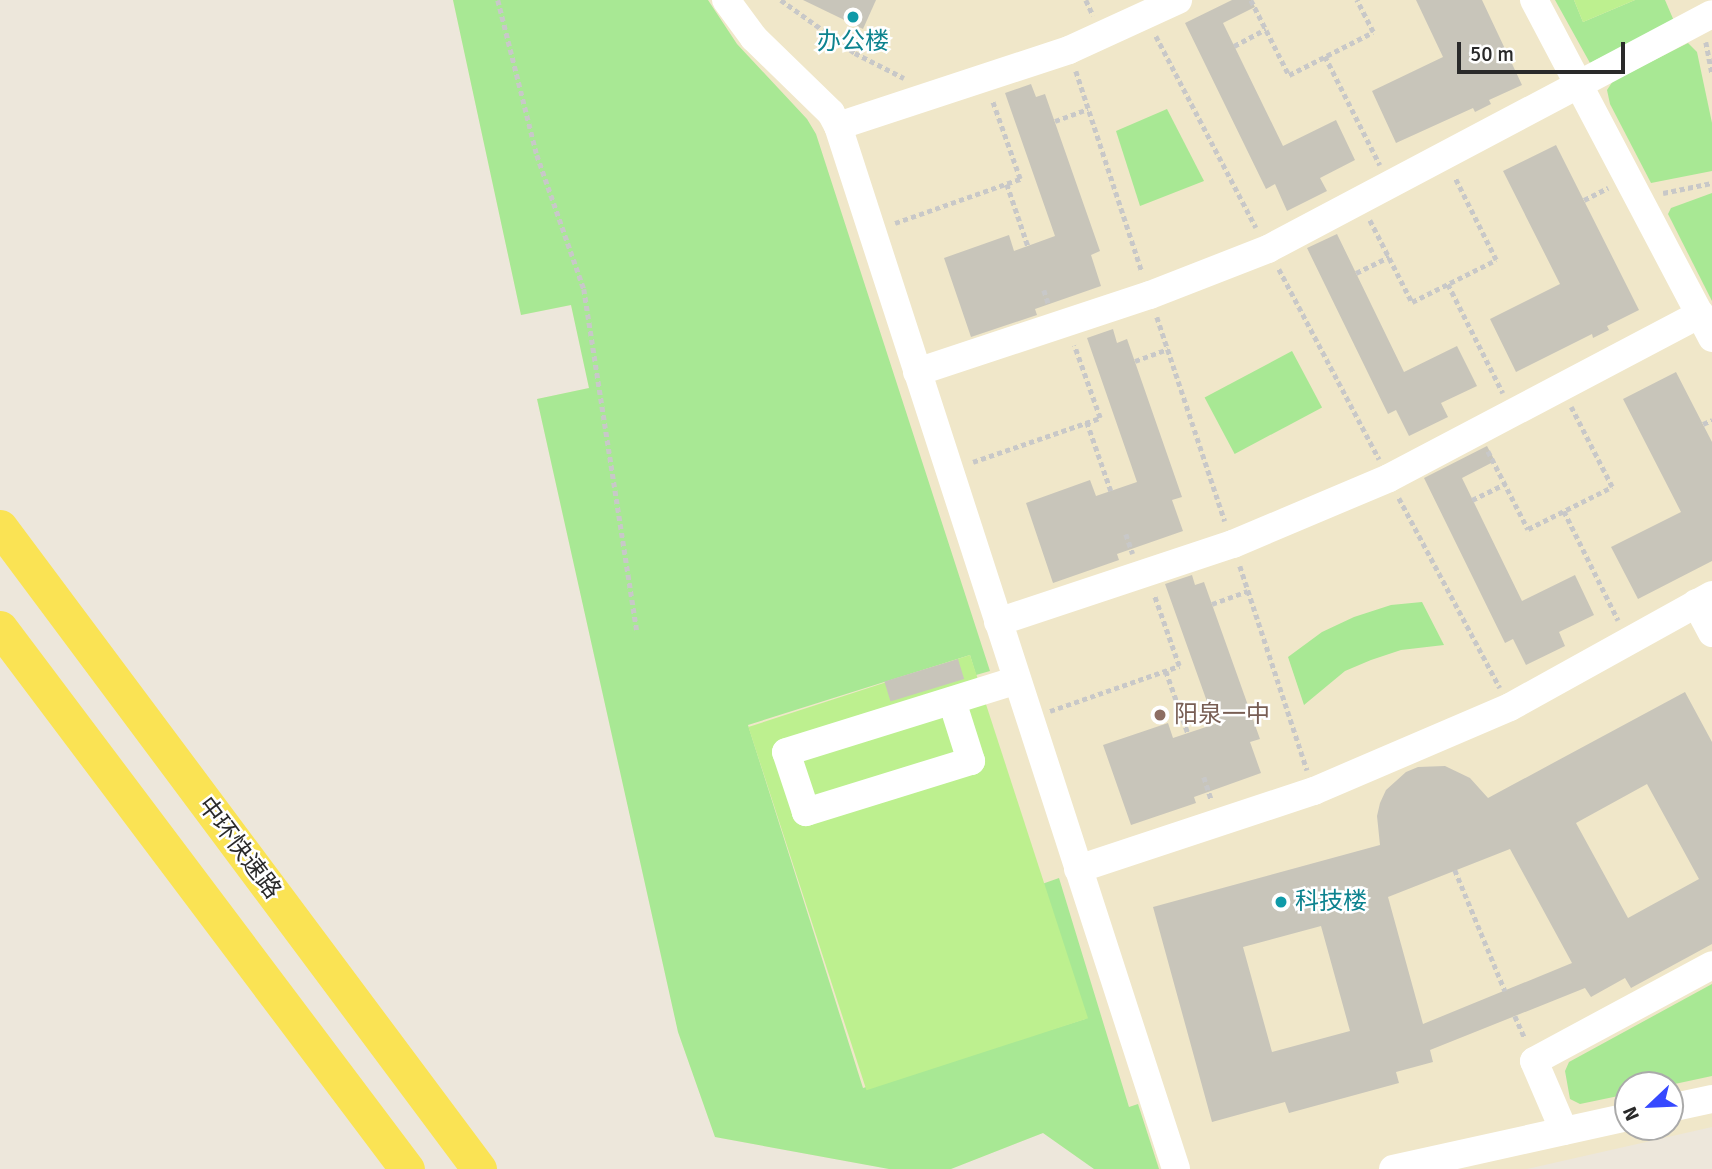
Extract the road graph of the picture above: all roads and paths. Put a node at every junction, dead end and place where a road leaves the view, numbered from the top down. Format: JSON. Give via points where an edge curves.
{"nodes":[{"id":1,"x":498,"y":0,"type":"edge"},
{"id":2,"x":726,"y":0,"type":"edge"},
{"id":3,"x":781,"y":0,"type":"edge"},
{"id":4,"x":1178,"y":0,"type":"edge"},
{"id":5,"x":1251,"y":0,"type":"edge"},
{"id":6,"x":1357,"y":0,"type":"edge"},
{"id":7,"x":1534,"y":0,"type":"edge"},
{"id":8,"x":1712,"y":15,"type":"edge"},
{"id":9,"x":1146,"y":17,"type":"junction"},
{"id":10,"x":1266,"y":29,"type":"junction"},
{"id":11,"x":1234,"y":46,"type":"dead end"},
{"id":12,"x":1069,"y":50,"type":"junction"},
{"id":13,"x":1325,"y":56,"type":"junction"},
{"id":14,"x":984,"y":78,"type":"junction"},
{"id":15,"x":1578,"y":85,"type":"junction"},
{"id":16,"x":936,"y":94,"type":"junction"},
{"id":17,"x":1088,"y":110,"type":"junction"},
{"id":18,"x":1055,"y":121,"type":"dead end"},
{"id":19,"x":838,"y":126,"type":"junction"},
{"id":20,"x":1444,"y":156,"type":"junction"},
{"id":21,"x":1712,"y":183,"type":"edge"},
{"id":22,"x":1007,"y":184,"type":"junction"},
{"id":23,"x":1390,"y":185,"type":"junction"},
{"id":24,"x":1639,"y":198,"type":"junction"},
{"id":25,"x":1360,"y":200,"type":"junction"},
{"id":26,"x":872,"y":231,"type":"junction"},
{"id":27,"x":1028,"y":246,"type":"dead end"},
{"id":28,"x":1268,"y":248,"type":"junction"},
{"id":29,"x":1389,"y":257,"type":"junction"},
{"id":30,"x":1356,"y":273,"type":"dead end"},
{"id":31,"x":1448,"y":284,"type":"junction"},
{"id":32,"x":1150,"y":295,"type":"junction"},
{"id":33,"x":1066,"y":323,"type":"junction"},
{"id":34,"x":1706,"y":326,"type":"edge"},
{"id":35,"x":1168,"y":349,"type":"junction"},
{"id":36,"x":1135,"y":361,"type":"dead end"},
{"id":37,"x":917,"y":372,"type":"junction"},
{"id":38,"x":1561,"y":387,"type":"junction"},
{"id":39,"x":1513,"y":413,"type":"junction"},
{"id":40,"x":1712,"y":420,"type":"edge"},
{"id":41,"x":1087,"y":422,"type":"junction"},
{"id":42,"x":1703,"y":424,"type":"dead end"},
{"id":43,"x":1478,"y":431,"type":"junction"},
{"id":44,"x":949,"y":470,"type":"junction"},
{"id":45,"x":1389,"y":478,"type":"junction"},
{"id":46,"x":1505,"y":484,"type":"junction"},
{"id":47,"x":1111,"y":491,"type":"dead end"},
{"id":48,"x":1472,"y":500,"type":"dead end"},
{"id":49,"x":1564,"y":511,"type":"junction"},
{"id":50,"x":0,"y":527,"type":"edge"},
{"id":51,"x":1233,"y":544,"type":"junction"},
{"id":52,"x":1146,"y":573,"type":"junction"},
{"id":53,"x":1248,"y":591,"type":"junction"},
{"id":54,"x":1704,"y":599,"type":"edge"},
{"id":55,"x":1212,"y":604,"type":"dead end"},
{"id":56,"x":998,"y":622,"type":"junction"},
{"id":57,"x":0,"y":628,"type":"edge"},
{"id":58,"x":637,"y":630,"type":"dead end"},
{"id":59,"x":1712,"y":634,"type":"edge"},
{"id":60,"x":1628,"y":639,"type":"junction"},
{"id":61,"x":1166,"y":671,"type":"junction"},
{"id":62,"x":1017,"y":680,"type":"junction"},
{"id":63,"x":952,"y":701,"type":"junction"},
{"id":64,"x":1510,"y":707,"type":"junction"},
{"id":65,"x":1030,"y":718,"type":"junction"},
{"id":66,"x":1188,"y":733,"type":"dead end"},
{"id":67,"x":1314,"y":791,"type":"junction"},
{"id":68,"x":1078,"y":869,"type":"junction"},
{"id":69,"x":1455,"y":870,"type":"dead end"},
{"id":70,"x":1712,"y":965,"type":"edge"},
{"id":71,"x":1505,"y":990,"type":"dead end"},
{"id":72,"x":1712,"y":1099,"type":"edge"},
{"id":73,"x":1684,"y":1105,"type":"edge"},
{"id":74,"x":1614,"y":1120,"type":"edge"},
{"id":75,"x":1564,"y":1131,"type":"junction"},
{"id":76,"x":407,"y":1169,"type":"edge"},
{"id":77,"x":479,"y":1169,"type":"edge"},
{"id":78,"x":1176,"y":1169,"type":"edge"},
{"id":79,"x":1393,"y":1169,"type":"edge"}],
"edges":[{"from":1,"to":58,"type":"path","via":[[537,155],[584,289]]},
{"from":2,"to":19,"type":"lane","via":[[754,38],[831,113]]},
{"from":3,"to":16,"type":"path","via":[[855,53]]},
{"from":4,"to":9,"type":"lane"},
{"from":5,"to":10,"type":"path"},
{"from":6,"to":13,"type":"path","via":[[1373,32]]},
{"from":7,"to":15,"type":"lane"},
{"from":8,"to":15,"type":"lane"},
{"from":9,"to":12,"type":"lane"},
{"from":9,"to":28,"type":"path"},
{"from":10,"to":11,"type":"path"},
{"from":10,"to":13,"type":"path","via":[[1289,75]]},
{"from":12,"to":14,"type":"lane"},
{"from":12,"to":17,"type":"path"},
{"from":13,"to":23,"type":"path"},
{"from":14,"to":16,"type":"lane"},
{"from":14,"to":22,"type":"path","via":[[1020,179]]},
{"from":15,"to":20,"type":"lane"},
{"from":15,"to":24,"type":"lane"},
{"from":16,"to":19,"type":"lane"},
{"from":17,"to":18,"type":"path"},
{"from":17,"to":32,"type":"path"},
{"from":19,"to":26,"type":"lane"},
{"from":20,"to":23,"type":"lane"},
{"from":20,"to":31,"type":"path","via":[[1496,260]]},
{"from":21,"to":24,"type":"path"},
{"from":22,"to":26,"type":"path"},
{"from":22,"to":27,"type":"path"},
{"from":23,"to":25,"type":"lane"},
{"from":24,"to":34,"type":"lane"},
{"from":25,"to":28,"type":"lane"},
{"from":25,"to":29,"type":"path"},
{"from":26,"to":37,"type":"lane"},
{"from":28,"to":32,"type":"lane"},
{"from":28,"to":45,"type":"path"},
{"from":29,"to":30,"type":"path"},
{"from":29,"to":31,"type":"path","via":[[1412,302]]},
{"from":31,"to":39,"type":"path"},
{"from":32,"to":33,"type":"lane"},
{"from":32,"to":35,"type":"path"},
{"from":33,"to":37,"type":"lane"},
{"from":33,"to":41,"type":"path","via":[[1100,418]]},
{"from":34,"to":38,"type":"lane"},
{"from":35,"to":36,"type":"path"},
{"from":35,"to":51,"type":"path"},
{"from":37,"to":44,"type":"lane"},
{"from":38,"to":39,"type":"lane"},
{"from":38,"to":49,"type":"path","via":[[1612,487]]},
{"from":39,"to":43,"type":"lane"},
{"from":40,"to":42,"type":"path"},
{"from":41,"to":44,"type":"path"},
{"from":41,"to":47,"type":"path"},
{"from":43,"to":45,"type":"lane"},
{"from":43,"to":46,"type":"path"},
{"from":44,"to":56,"type":"lane"},
{"from":45,"to":51,"type":"lane"},
{"from":45,"to":64,"type":"path"},
{"from":46,"to":48,"type":"path"},
{"from":46,"to":49,"type":"path","via":[[1528,529]]},
{"from":49,"to":60,"type":"path"},
{"from":50,"to":77,"type":"main road","name":"中环快速路"},
{"from":51,"to":52,"type":"lane"},
{"from":51,"to":53,"type":"path"},
{"from":52,"to":56,"type":"lane"},
{"from":52,"to":61,"type":"path","via":[[1179,666]]},
{"from":53,"to":55,"type":"path"},
{"from":53,"to":67,"type":"path"},
{"from":54,"to":59,"type":"lane"},
{"from":54,"to":60,"type":"lane"},
{"from":56,"to":62,"type":"lane"},
{"from":57,"to":76,"type":"main road"},
{"from":60,"to":64,"type":"lane"},
{"from":61,"to":65,"type":"path"},
{"from":61,"to":66,"type":"path"},
{"from":62,"to":63,"type":"lane"},
{"from":62,"to":65,"type":"lane"},
{"from":63,"to":63,"type":"lane","via":[[786,752],[806,812],[971,761]]},
{"from":64,"to":67,"type":"lane"},
{"from":65,"to":68,"type":"lane"},
{"from":67,"to":68,"type":"lane"},
{"from":68,"to":78,"type":"lane"},
{"from":69,"to":71,"type":"path"},
{"from":70,"to":75,"type":"lane","via":[[1534,1062]]},
{"from":72,"to":73,"type":"lane"},
{"from":74,"to":75,"type":"lane"},
{"from":75,"to":79,"type":"lane"}]}
